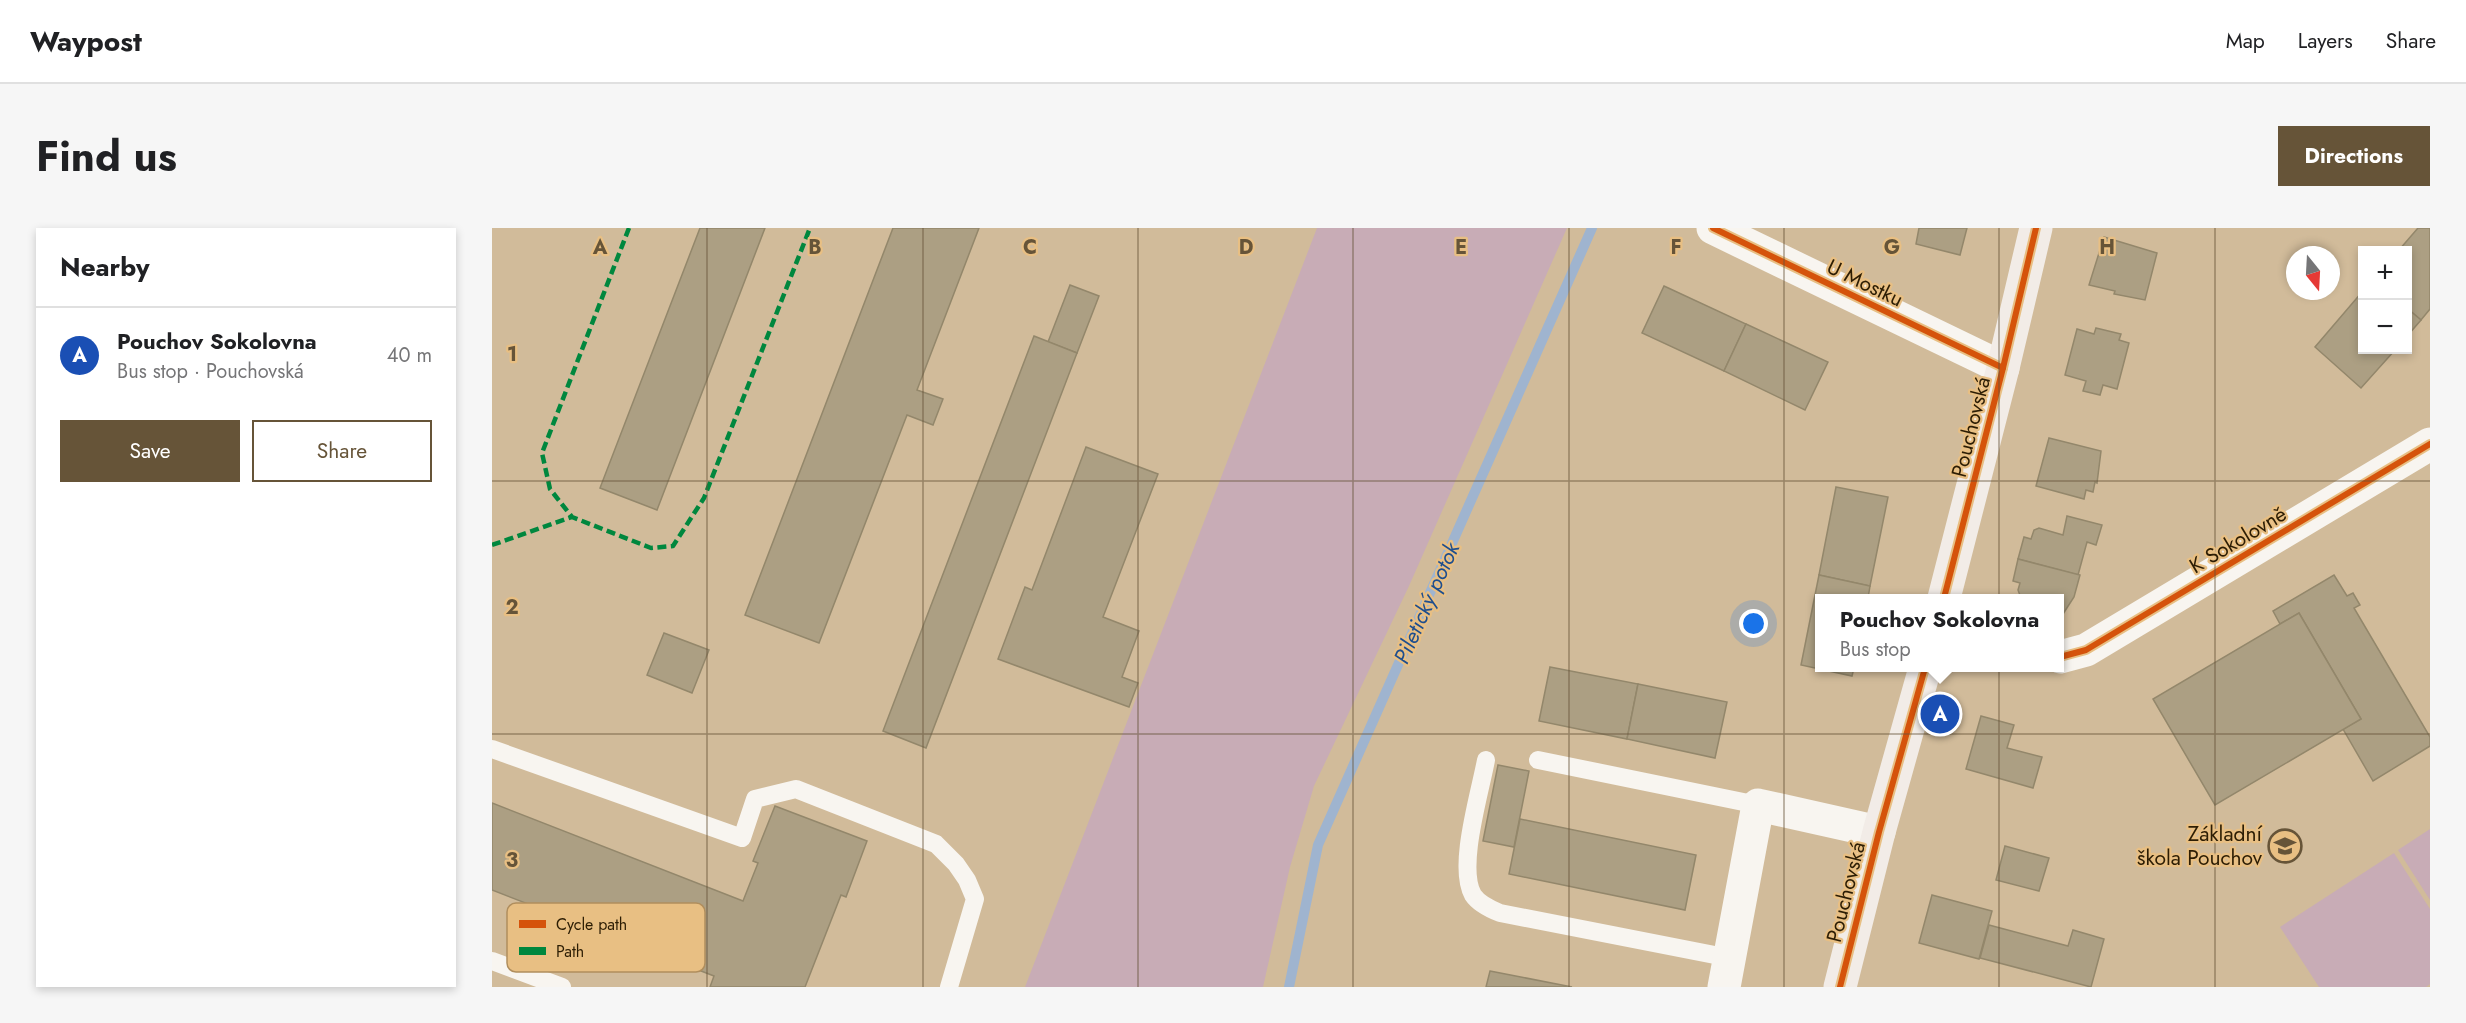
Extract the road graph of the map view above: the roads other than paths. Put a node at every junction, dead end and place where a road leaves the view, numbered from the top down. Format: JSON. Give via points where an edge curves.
{"nodes":[{"id":1,"x":1713,"y":228,"type":"edge"},
{"id":2,"x":2036,"y":228,"type":"edge"},
{"id":3,"x":2003,"y":368,"type":"junction"},
{"id":4,"x":2430,"y":444,"type":"edge"},
{"id":5,"x":1945,"y":594,"type":"edge"},
{"id":6,"x":2064,"y":656,"type":"edge"},
{"id":7,"x":1924,"y":672,"type":"edge"},
{"id":8,"x":492,"y":749,"type":"edge"},
{"id":9,"x":1486,"y":760,"type":"dead end"},
{"id":10,"x":1538,"y":760,"type":"dead end"},
{"id":11,"x":1758,"y":805,"type":"junction"},
{"id":12,"x":1879,"y":832,"type":"junction"},
{"id":13,"x":492,"y":961,"type":"edge"},
{"id":14,"x":507,"y":967,"type":"edge"},
{"id":15,"x":522,"y":972,"type":"edge"},
{"id":16,"x":1727,"y":973,"type":"edge"},
{"id":17,"x":562,"y":987,"type":"edge"},
{"id":18,"x":949,"y":987,"type":"edge"},
{"id":19,"x":1840,"y":987,"type":"edge"}],
"edges":[{"from":1,"to":3,"type":"street","name":"U Mostku"},
{"from":2,"to":3,"type":"street","name":"Pouchovská"},
{"from":3,"to":5,"type":"street","name":"Pouchovská"},
{"from":4,"to":6,"type":"street","name":"K Sokolovně","via":[[2086,650]]},
{"from":7,"to":12,"type":"street","name":"Pouchovská"},
{"from":8,"to":18,"type":"lane","via":[[742,838],[755,799],[796,789],[936,844],[968,880],[975,899]]},
{"from":9,"to":16,"type":"lane","via":[[1466,862],[1467,880],[1474,897],[1500,913]]},
{"from":10,"to":11,"type":"lane","name":"Pouchovská"},
{"from":11,"to":12,"type":"street","name":"Pouchovská"},
{"from":11,"to":16,"type":"street"},
{"from":12,"to":19,"type":"street","name":"Pouchovská"},
{"from":13,"to":14,"type":"lane"},
{"from":15,"to":17,"type":"lane"}]}
